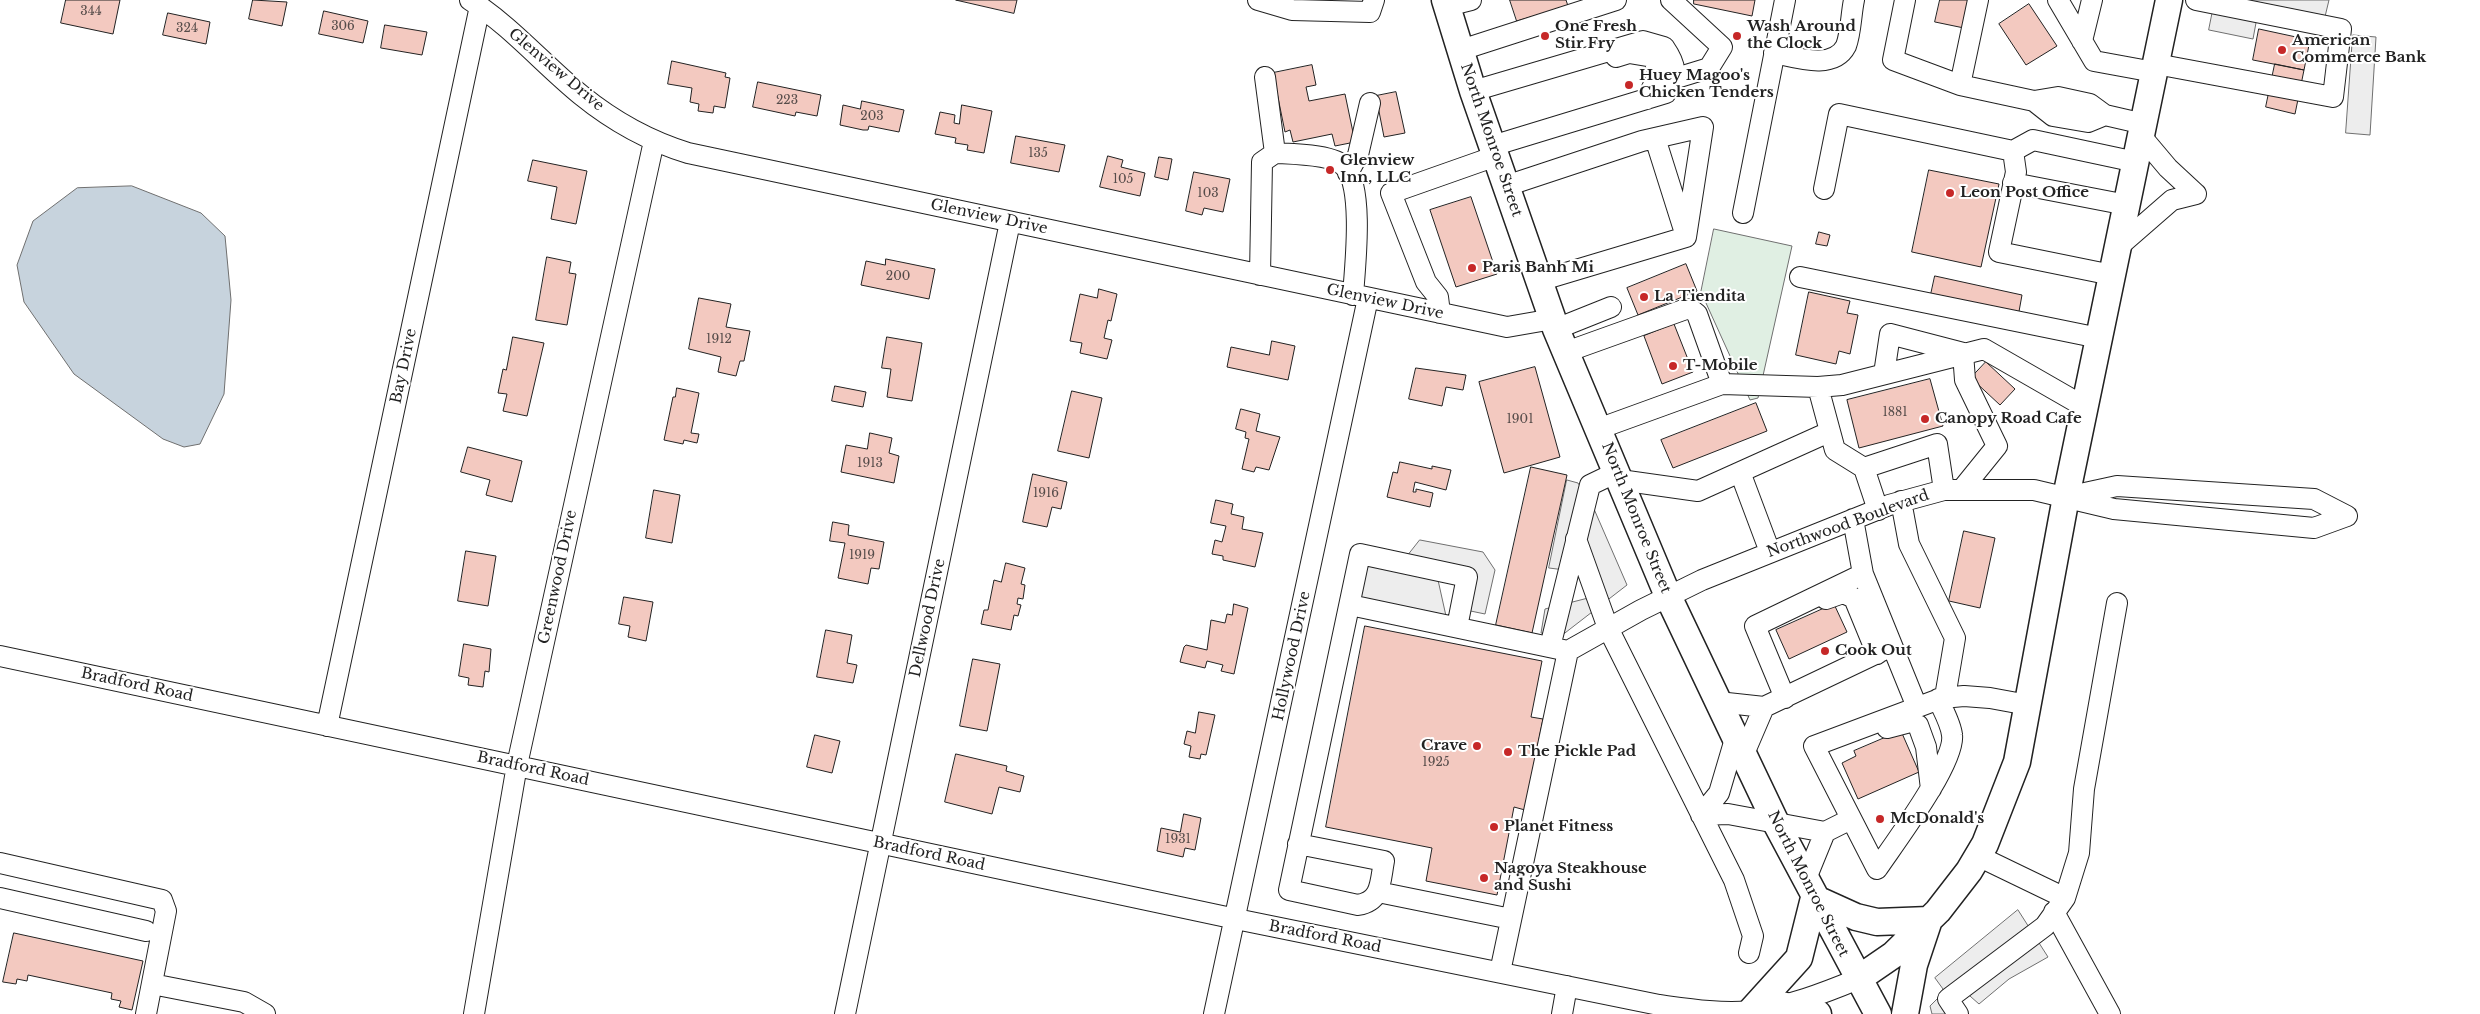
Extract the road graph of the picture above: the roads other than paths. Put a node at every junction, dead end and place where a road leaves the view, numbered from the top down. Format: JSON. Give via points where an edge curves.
{"nodes":[{"id":1,"x":1258,"y":0,"type":"edge"},
{"id":2,"x":1374,"y":0,"type":"edge"},
{"id":3,"x":1616,"y":0,"type":"edge"},
{"id":4,"x":1671,"y":0,"type":"edge"},
{"id":5,"x":1785,"y":0,"type":"edge"},
{"id":6,"x":1854,"y":0,"type":"edge"},
{"id":7,"x":1905,"y":0,"type":"edge"},
{"id":8,"x":1978,"y":0,"type":"edge"},
{"id":9,"x":2058,"y":0,"type":"edge"},
{"id":10,"x":2092,"y":0,"type":"edge"},
{"id":11,"x":2169,"y":0,"type":"edge"},
{"id":12,"x":2196,"y":0,"type":"edge"},
{"id":13,"x":1455,"y":2,"type":"edge"},
{"id":14,"x":475,"y":3,"type":"edge"},
{"id":15,"x":2082,"y":41,"type":"junction"},
{"id":16,"x":1460,"y":50,"type":"junction"},
{"id":17,"x":1774,"y":53,"type":"junction"},
{"id":18,"x":2155,"y":68,"type":"junction"},
{"id":19,"x":1536,"y":72,"type":"junction"},
{"id":20,"x":1265,"y":77,"type":"dead end"},
{"id":21,"x":1673,"y":79,"type":"junction"},
{"id":22,"x":1960,"y":85,"type":"junction"},
{"id":23,"x":1473,"y":91,"type":"junction"},
{"id":24,"x":1647,"y":99,"type":"junction"},
{"id":25,"x":1370,"y":103,"type":"dead end"},
{"id":26,"x":2142,"y":130,"type":"junction"},
{"id":27,"x":1655,"y":138,"type":"junction"},
{"id":28,"x":654,"y":141,"type":"junction"},
{"id":29,"x":1494,"y":151,"type":"junction"},
{"id":30,"x":2013,"y":152,"type":"junction"},
{"id":31,"x":1274,"y":153,"type":"junction"},
{"id":32,"x":2136,"y":162,"type":"junction"},
{"id":33,"x":1348,"y":174,"type":"junction"},
{"id":34,"x":2013,"y":183,"type":"junction"},
{"id":35,"x":1506,"y":186,"type":"junction"},
{"id":36,"x":1824,"y":189,"type":"dead end"},
{"id":37,"x":2127,"y":206,"type":"junction"},
{"id":38,"x":1743,"y":213,"type":"dead end"},
{"id":39,"x":1010,"y":222,"type":"junction"},
{"id":40,"x":1686,"y":237,"type":"junction"},
{"id":41,"x":2118,"y":247,"type":"junction"},
{"id":42,"x":1260,"y":275,"type":"junction"},
{"id":43,"x":2112,"y":275,"type":"junction"},
{"id":44,"x":1800,"y":277,"type":"dead end"},
{"id":45,"x":1539,"y":281,"type":"junction"},
{"id":46,"x":1360,"y":296,"type":"junction"},
{"id":47,"x":1611,"y":307,"type":"dead end"},
{"id":48,"x":1440,"y":313,"type":"junction"},
{"id":49,"x":1558,"y":334,"type":"junction"},
{"id":50,"x":2099,"y":338,"type":"junction"},
{"id":51,"x":1963,"y":353,"type":"junction"},
{"id":52,"x":1884,"y":374,"type":"junction"},
{"id":53,"x":1722,"y":384,"type":"junction"},
{"id":54,"x":1818,"y":388,"type":"junction"},
{"id":55,"x":2085,"y":407,"type":"junction"},
{"id":56,"x":1598,"y":429,"type":"junction"},
{"id":57,"x":1829,"y":432,"type":"junction"},
{"id":58,"x":1864,"y":468,"type":"junction"},
{"id":59,"x":1740,"y":472,"type":"junction"},
{"id":60,"x":1619,"y":476,"type":"junction"},
{"id":61,"x":1953,"y":489,"type":"junction"},
{"id":62,"x":2066,"y":497,"type":"junction"},
{"id":63,"x":1901,"y":502,"type":"junction"},
{"id":64,"x":1878,"y":510,"type":"junction"},
{"id":65,"x":1853,"y":520,"type":"junction"},
{"id":66,"x":1576,"y":539,"type":"junction"},
{"id":67,"x":1770,"y":552,"type":"junction"},
{"id":68,"x":1862,"y":574,"type":"junction"},
{"id":69,"x":1668,"y":596,"type":"junction"},
{"id":70,"x":2117,"y":603,"type":"dead end"},
{"id":71,"x":1350,"y":605,"type":"junction"},
{"id":72,"x":1457,"y":627,"type":"junction"},
{"id":73,"x":1608,"y":628,"type":"junction"},
{"id":74,"x":1757,"y":631,"type":"junction"},
{"id":75,"x":1559,"y":649,"type":"junction"},
{"id":76,"x":1884,"y":650,"type":"junction"},
{"id":77,"x":0,"y":656,"type":"edge"},
{"id":78,"x":1785,"y":698,"type":"junction"},
{"id":79,"x":1942,"y":698,"type":"junction"},
{"id":80,"x":1718,"y":702,"type":"junction"},
{"id":81,"x":2028,"y":705,"type":"junction"},
{"id":82,"x":1764,"y":708,"type":"junction"},
{"id":83,"x":1913,"y":714,"type":"junction"},
{"id":84,"x":327,"y":726,"type":"junction"},
{"id":85,"x":1739,"y":748,"type":"junction"},
{"id":86,"x":517,"y":765,"type":"junction"},
{"id":87,"x":1930,"y":781,"type":"junction"},
{"id":88,"x":1701,"y":815,"type":"junction"},
{"id":89,"x":1851,"y":819,"type":"junction"},
{"id":90,"x":1776,"y":823,"type":"junction"},
{"id":91,"x":1825,"y":832,"type":"junction"},
{"id":92,"x":880,"y":844,"type":"junction"},
{"id":93,"x":1298,"y":844,"type":"junction"},
{"id":94,"x":1978,"y":856,"type":"junction"},
{"id":95,"x":0,"y":863,"type":"edge"},
{"id":96,"x":1810,"y":890,"type":"junction"},
{"id":97,"x":1378,"y":892,"type":"junction"},
{"id":98,"x":0,"y":898,"type":"edge"},
{"id":99,"x":2060,"y":905,"type":"junction"},
{"id":100,"x":1236,"y":919,"type":"junction"},
{"id":101,"x":1511,"y":919,"type":"junction"},
{"id":102,"x":1929,"y":920,"type":"junction"},
{"id":103,"x":146,"y":931,"type":"dead end"},
{"id":104,"x":1748,"y":953,"type":"dead end"},
{"id":105,"x":1500,"y":972,"type":"junction"},
{"id":106,"x":1858,"y":979,"type":"junction"},
{"id":107,"x":152,"y":984,"type":"junction"},
{"id":108,"x":1568,"y":986,"type":"junction"},
{"id":109,"x":1781,"y":1004,"type":"junction"},
{"id":110,"x":1708,"y":1012,"type":"edge"},
{"id":111,"x":1739,"y":1012,"type":"edge"},
{"id":112,"x":146,"y":1014,"type":"edge"},
{"id":113,"x":265,"y":1014,"type":"edge"},
{"id":114,"x":474,"y":1014,"type":"edge"},
{"id":115,"x":845,"y":1014,"type":"edge"},
{"id":116,"x":1214,"y":1014,"type":"edge"},
{"id":117,"x":1562,"y":1014,"type":"edge"},
{"id":118,"x":1818,"y":1014,"type":"edge"},
{"id":119,"x":1878,"y":1014,"type":"edge"},
{"id":120,"x":1906,"y":1014,"type":"edge"},
{"id":121,"x":1958,"y":1014,"type":"edge"},
{"id":122,"x":2110,"y":1014,"type":"edge"}],
"edges":[{"from":1,"to":2,"type":"street","via":[[1292,10],[1370,12]]},
{"from":3,"to":16,"type":"street"},
{"from":4,"to":21,"type":"street","via":[[1722,47],[1709,68]]},
{"from":5,"to":17,"type":"street"},
{"from":6,"to":17,"type":"street","via":[[1845,46],[1833,58],[1812,61]]},
{"from":7,"to":22,"type":"street","via":[[1893,60]]},
{"from":8,"to":22,"type":"street"},
{"from":9,"to":15,"type":"street"},
{"from":10,"to":15,"type":"street"},
{"from":11,"to":18,"type":"main road"},
{"from":12,"to":18,"type":"street","via":[[2342,29],[2333,97],[2210,74]]},
{"from":13,"to":16,"type":"main road","name":"North Monroe Street"},
{"from":14,"to":28,"type":"street","name":"Glenview Drive","via":[[581,95],[622,124]]},
{"from":14,"to":84,"type":"street","name":"Bay Drive"},
{"from":15,"to":18,"type":"street","via":[[2094,61]]},
{"from":16,"to":23,"type":"main road","name":"North Monroe Street"},
{"from":17,"to":38,"type":"street"},
{"from":18,"to":26,"type":"main road"},
{"from":19,"to":21,"type":"street","via":[[1643,41],[1664,47],[1675,63]]},
{"from":19,"to":23,"type":"street"},
{"from":19,"to":24,"type":"street","via":[[1554,73],[1630,53],[1653,57],[1659,73]]},
{"from":20,"to":31,"type":"street"},
{"from":21,"to":24,"type":"street","via":[[1666,93]]},
{"from":22,"to":26,"type":"street","via":[[2034,101],[2058,96],[2090,104],[2105,115]]},
{"from":23,"to":29,"type":"main road","name":"North Monroe Street"},
{"from":24,"to":29,"type":"street"},
{"from":25,"to":33,"type":"street","via":[[1358,155]]},
{"from":26,"to":32,"type":"main road"},
{"from":26,"to":41,"type":"street","via":[[2168,168],[2196,194],[2172,200]]},
{"from":27,"to":35,"type":"street"},
{"from":27,"to":40,"type":"street"},
{"from":27,"to":40,"type":"street","via":[[1703,127]]},
{"from":28,"to":39,"type":"street","name":"Glenview Drive","via":[[688,153]]},
{"from":28,"to":86,"type":"street","name":"Greenwood Drive"},
{"from":29,"to":35,"type":"main road","name":"North Monroe Street"},
{"from":29,"to":48,"type":"street","via":[[1391,193],[1426,282],[1438,297]]},
{"from":30,"to":32,"type":"street","via":[[2033,140]]},
{"from":30,"to":34,"type":"street","via":[[2016,172]]},
{"from":30,"to":36,"type":"street","via":[[1839,114]]},
{"from":31,"to":33,"type":"street","via":[[1333,159],[1345,167]]},
{"from":31,"to":42,"type":"street","via":[[1262,162]]},
{"from":32,"to":37,"type":"main road"},
{"from":33,"to":46,"type":"street","name":"Hollywood Drive","via":[[1352,182],[1358,240]]},
{"from":34,"to":37,"type":"street"},
{"from":34,"to":43,"type":"street","via":[[1999,252]]},
{"from":35,"to":45,"type":"main road","name":"North Monroe Street"},
{"from":37,"to":41,"type":"main road"},
{"from":39,"to":42,"type":"street","name":"Glenview Drive"},
{"from":39,"to":92,"type":"street","name":"Dellwood Drive"},
{"from":40,"to":45,"type":"street"},
{"from":41,"to":43,"type":"main road"},
{"from":42,"to":46,"type":"street","name":"Glenview Drive"},
{"from":43,"to":50,"type":"main road"},
{"from":44,"to":50,"type":"street"},
{"from":45,"to":49,"type":"main road","name":"North Monroe Street"},
{"from":46,"to":48,"type":"street","name":"Glenview Drive"},
{"from":46,"to":100,"type":"street","name":"Hollywood Drive"},
{"from":47,"to":49,"type":"street"},
{"from":48,"to":49,"type":"street","name":"Glenview Drive","via":[[1507,328]]},
{"from":49,"to":53,"type":"street","via":[[1692,310],[1697,314]]},
{"from":49,"to":56,"type":"main road","name":"North Monroe Street"},
{"from":50,"to":55,"type":"main road"},
{"from":51,"to":52,"type":"street"},
{"from":51,"to":52,"type":"street","via":[[1890,334]]},
{"from":51,"to":55,"type":"street","via":[[1984,349]]},
{"from":51,"to":61,"type":"street","via":[[1965,380],[1997,446]]},
{"from":52,"to":54,"type":"street","via":[[1842,386]]},
{"from":53,"to":54,"type":"street"},
{"from":53,"to":56,"type":"street"},
{"from":54,"to":57,"type":"street"},
{"from":55,"to":62,"type":"main road"},
{"from":56,"to":60,"type":"main road","name":"North Monroe Street"},
{"from":57,"to":58,"type":"street","via":[[1835,450]]},
{"from":57,"to":59,"type":"street"},
{"from":58,"to":61,"type":"street","via":[[1937,444]]},
{"from":58,"to":64,"type":"street"},
{"from":59,"to":60,"type":"street","via":[[1698,491]]},
{"from":59,"to":67,"type":"street"},
{"from":60,"to":66,"type":"street","via":[[1590,485]]},
{"from":60,"to":69,"type":"main road","name":"North Monroe Street"},
{"from":61,"to":62,"type":"street","name":"Northwood Boulevard","via":[[2034,490]]},
{"from":61,"to":63,"type":"street","name":"Northwood Boulevard"},
{"from":62,"to":62,"type":"street","name":"Northwood Boulevard","via":[[2114,509],[2314,528],[2347,516],[2314,499],[2117,486]]},
{"from":62,"to":81,"type":"main road"},
{"from":63,"to":64,"type":"street","name":"Northwood Boulevard"},
{"from":63,"to":79,"type":"street","via":[[1909,544],[1955,638]]},
{"from":64,"to":65,"type":"street","name":"Northwood Boulevard"},
{"from":65,"to":67,"type":"street","name":"Northwood Boulevard"},
{"from":65,"to":68,"type":"street"},
{"from":66,"to":73,"type":"street"},
{"from":66,"to":75,"type":"street"},
{"from":67,"to":69,"type":"street","name":"Northwood Boulevard"},
{"from":68,"to":74,"type":"street","via":[[1755,626]]},
{"from":68,"to":76,"type":"street"},
{"from":69,"to":73,"type":"street","name":"Northwood Boulevard"},
{"from":69,"to":80,"type":"main road","name":"North Monroe Street"},
{"from":70,"to":99,"type":"street","via":[[2084,789],[2080,853]]},
{"from":71,"to":72,"type":"street"},
{"from":71,"to":72,"type":"street","via":[[1360,554],[1467,577]]},
{"from":71,"to":93,"type":"street"},
{"from":72,"to":75,"type":"street"},
{"from":73,"to":75,"type":"street","name":"Northwood Boulevard"},
{"from":73,"to":88,"type":"street"},
{"from":74,"to":76,"type":"street","via":[[1843,593],[1857,603]]},
{"from":74,"to":78,"type":"street"},
{"from":75,"to":101,"type":"street"},
{"from":76,"to":78,"type":"street"},
{"from":76,"to":83,"type":"street"},
{"from":77,"to":84,"type":"street","name":"Bradford Road"},
{"from":78,"to":82,"type":"street"},
{"from":79,"to":81,"type":"street","via":[[1990,698]]},
{"from":79,"to":83,"type":"street"},
{"from":79,"to":87,"type":"street","via":[[1952,736],[1951,748]]},
{"from":80,"to":82,"type":"street"},
{"from":80,"to":85,"type":"main road","name":"North Monroe Street"},
{"from":81,"to":94,"type":"main road","via":[[2017,762],[2001,808]]},
{"from":82,"to":85,"type":"street"},
{"from":83,"to":87,"type":"street","via":[[1926,747]]},
{"from":83,"to":89,"type":"street","via":[[1817,752]]},
{"from":84,"to":86,"type":"street","name":"Bradford Road"},
{"from":85,"to":88,"type":"street","via":[[1719,794]]},
{"from":85,"to":90,"type":"main road","name":"North Monroe Street"},
{"from":86,"to":92,"type":"street","name":"Bradford Road"},
{"from":86,"to":114,"type":"street","name":"Greenwood Drive"},
{"from":87,"to":89,"type":"street","via":[[1898,839],[1877,869]]},
{"from":88,"to":90,"type":"street","via":[[1728,814]]},
{"from":88,"to":104,"type":"street","via":[[1734,880],[1753,936]]},
{"from":89,"to":91,"type":"street"},
{"from":90,"to":91,"type":"street"},
{"from":90,"to":96,"type":"main road","name":"North Monroe Street"},
{"from":91,"to":96,"type":"street"},
{"from":92,"to":100,"type":"street","name":"Bradford Road"},
{"from":92,"to":115,"type":"street","name":"Dellwood Drive"},
{"from":93,"to":97,"type":"street","via":[[1384,861]]},
{"from":93,"to":97,"type":"street","via":[[1289,890],[1358,906],[1369,903]]},
{"from":94,"to":99,"type":"street"},
{"from":94,"to":102,"type":"main road"},
{"from":95,"to":107,"type":"street","via":[[162,900],[166,911]]},
{"from":96,"to":102,"type":"main road","via":[[1856,917],[1877,922]]},
{"from":96,"to":106,"type":"main road","name":"North Monroe Street"},
{"from":96,"to":111,"type":"main road","via":[[1799,958]]},
{"from":97,"to":101,"type":"street"},
{"from":98,"to":103,"type":"street"},
{"from":99,"to":121,"type":"street","via":[[2045,926],[1948,999]]},
{"from":99,"to":122,"type":"street"},
{"from":100,"to":105,"type":"street","name":"Bradford Road"},
{"from":100,"to":116,"type":"street","name":"Hollywood Drive"},
{"from":101,"to":105,"type":"street"},
{"from":102,"to":106,"type":"main road","via":[[1893,955]]},
{"from":102,"to":120,"type":"main road","via":[[1914,965]]},
{"from":105,"to":108,"type":"street","name":"Bradford Road"},
{"from":106,"to":109,"type":"street","name":"Bradford Road","via":[[1815,997]]},
{"from":106,"to":119,"type":"main road","name":"North Monroe Street"},
{"from":107,"to":112,"type":"street"},
{"from":107,"to":113,"type":"street","via":[[244,1002]]},
{"from":108,"to":110,"type":"street","name":"Bradford Road"},
{"from":108,"to":117,"type":"street"},
{"from":109,"to":111,"type":"street","name":"Bradford Road"},
{"from":109,"to":118,"type":"main road"},
{"from":110,"to":111,"type":"street","name":"Bradford Road"}]}
